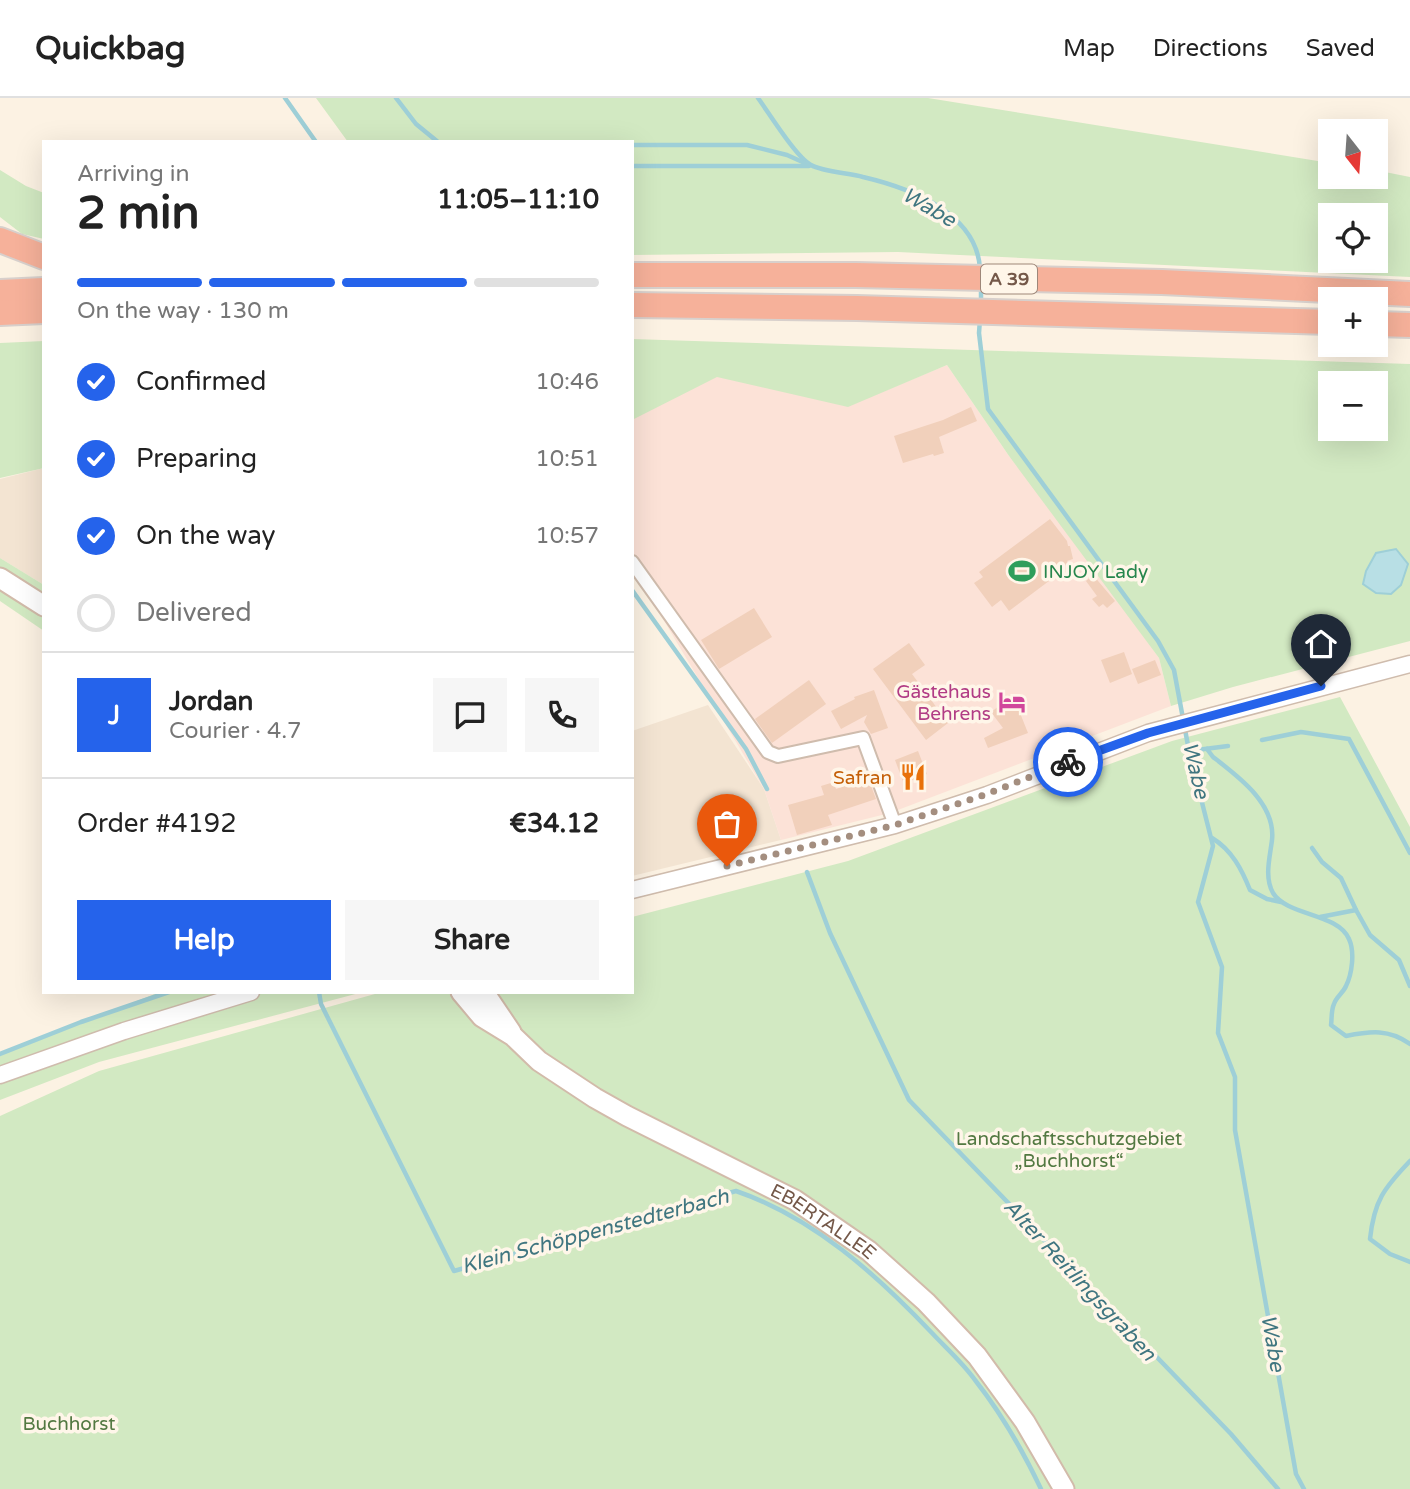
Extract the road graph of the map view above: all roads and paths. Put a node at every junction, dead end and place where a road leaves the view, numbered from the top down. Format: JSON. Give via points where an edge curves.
{"nodes":[{"id":1,"x":0,"y":240,"type":"edge"},
{"id":2,"x":42,"y":256,"type":"edge"},
{"id":3,"x":634,"y":275,"type":"edge"},
{"id":4,"x":42,"y":290,"type":"edge"},
{"id":5,"x":0,"y":292,"type":"edge"},
{"id":6,"x":1410,"y":294,"type":"edge"},
{"id":7,"x":634,"y":305,"type":"edge"},
{"id":8,"x":42,"y":311,"type":"edge"},
{"id":9,"x":0,"y":313,"type":"edge"},
{"id":10,"x":1318,"y":322,"type":"edge"},
{"id":11,"x":1388,"y":325,"type":"edge"},
{"id":12,"x":1410,"y":326,"type":"edge"},
{"id":13,"x":634,"y":565,"type":"edge"},
{"id":14,"x":0,"y":579,"type":"edge"},
{"id":15,"x":42,"y":605,"type":"edge"},
{"id":16,"x":1410,"y":664,"type":"edge"},
{"id":17,"x":895,"y":825,"type":"junction"},
{"id":18,"x":634,"y":890,"type":"edge"},
{"id":19,"x":244,"y":994,"type":"edge"},
{"id":20,"x":463,"y":994,"type":"edge"},
{"id":21,"x":485,"y":994,"type":"edge"},
{"id":22,"x":513,"y":1036,"type":"junction"},
{"id":23,"x":0,"y":1075,"type":"edge"},
{"id":24,"x":1064,"y":1489,"type":"edge"}],
"edges":[{"from":1,"to":2,"type":"highway"},
{"from":3,"to":6,"type":"highway","number":"A 39","via":[[1162,282]]},
{"from":4,"to":5,"type":"highway"},
{"from":7,"to":10,"type":"highway","number":"A 39"},
{"from":8,"to":9,"type":"highway"},
{"from":11,"to":12,"type":"highway"},
{"from":13,"to":17,"type":"street","via":[[768,752],[786,754],[863,738]]},
{"from":14,"to":15,"type":"main road"},
{"from":16,"to":17,"type":"street","via":[[1148,733]]},
{"from":17,"to":18,"type":"street"},
{"from":19,"to":23,"type":"street"},
{"from":20,"to":22,"type":"main road","name":"EBERTALLEE","via":[[482,1017]]},
{"from":21,"to":22,"type":"main road","name":"EBERTALLEE"},
{"from":22,"to":24,"type":"main road","name":"EBERTALLEE","via":[[595,1098],[795,1200],[869,1251],[977,1356],[1025,1422]]}]}
